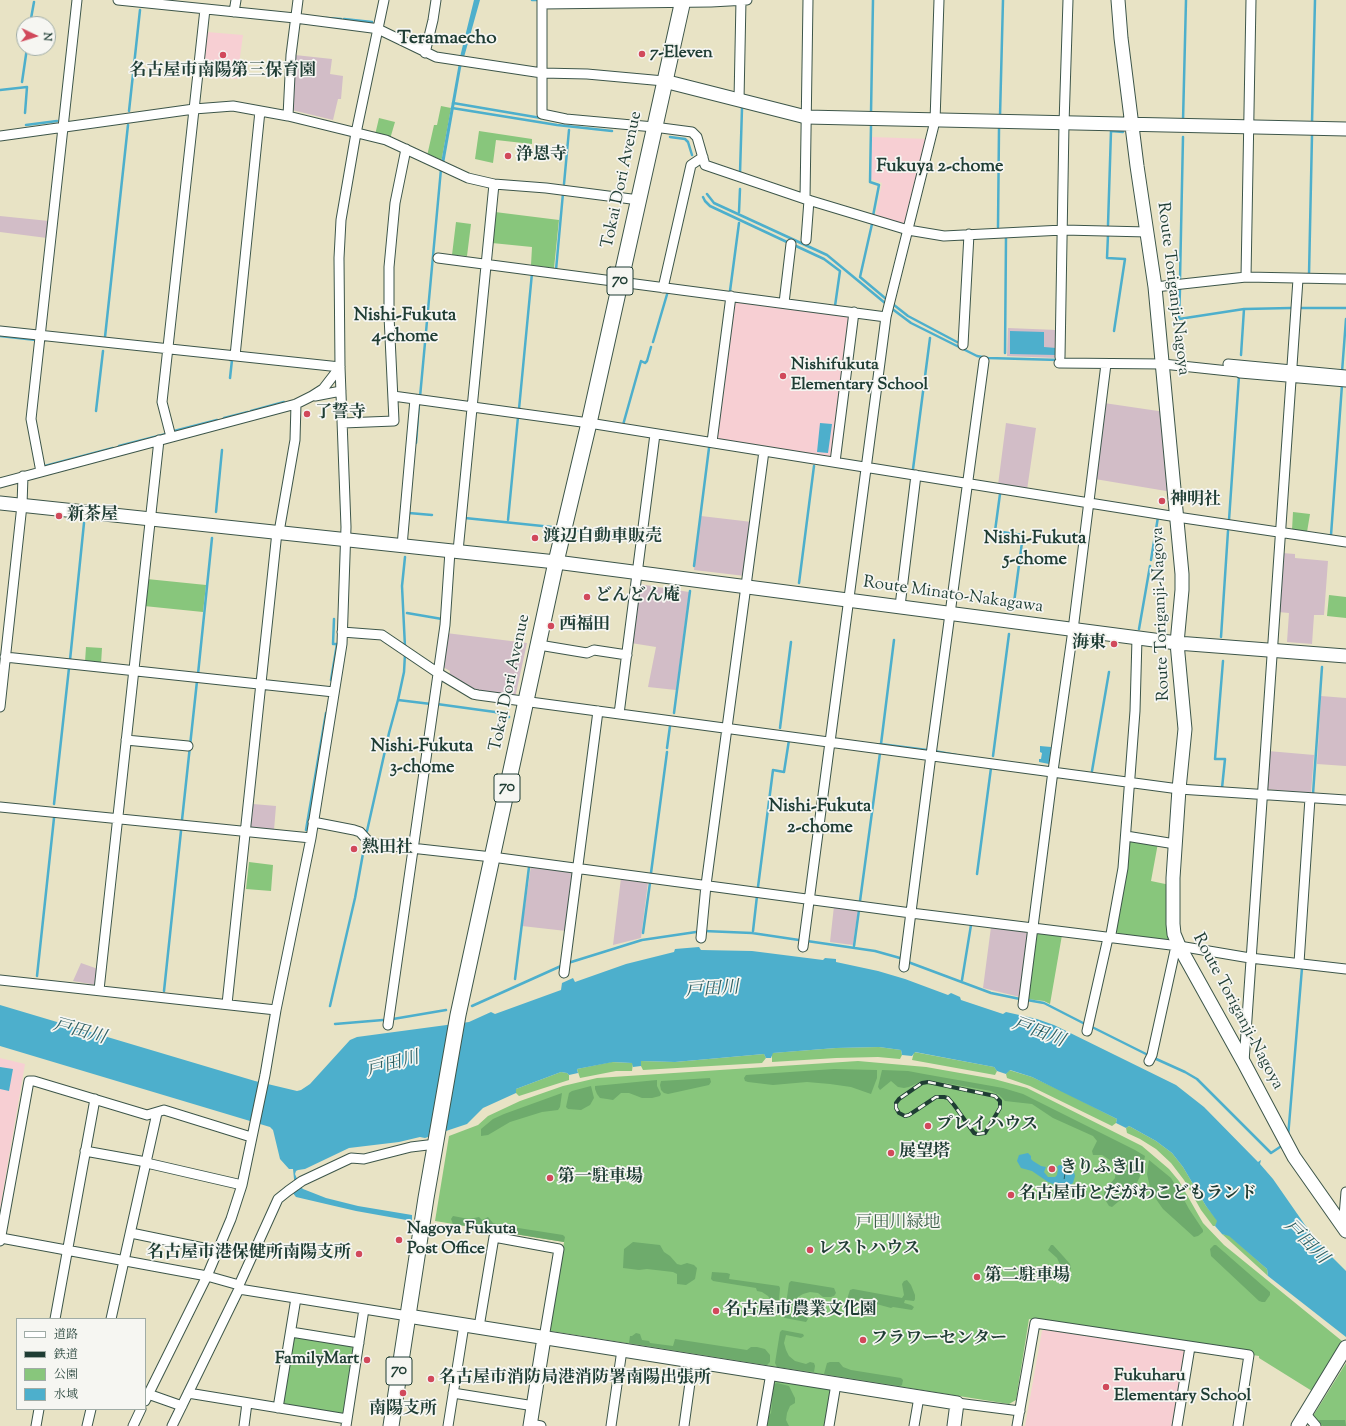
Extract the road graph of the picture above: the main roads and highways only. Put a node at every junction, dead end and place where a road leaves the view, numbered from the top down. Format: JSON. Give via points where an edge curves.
{"nodes":[{"id":1,"x":1118,"y":0,"type":"edge"},
{"id":2,"x":683,"y":1,"type":"edge"},
{"id":3,"x":664,"y":81,"type":"junction"},
{"id":4,"x":1132,"y":124,"type":"junction"},
{"id":5,"x":1346,"y":129,"type":"edge"},
{"id":6,"x":0,"y":503,"type":"edge"},
{"id":7,"x":556,"y":562,"type":"junction"},
{"id":8,"x":1177,"y":643,"type":"junction"},
{"id":9,"x":1346,"y":656,"type":"edge"},
{"id":10,"x":1345,"y":1230,"type":"edge"},
{"id":11,"x":408,"y":1316,"type":"junction"},
{"id":12,"x":544,"y":1338,"type":"junction"},
{"id":13,"x":1346,"y":1347,"type":"edge"},
{"id":14,"x":534,"y":1425,"type":"edge"},
{"id":15,"x":391,"y":1426,"type":"edge"},
{"id":16,"x":954,"y":1426,"type":"edge"},
{"id":17,"x":1298,"y":1426,"type":"edge"}],
"edges":[{"from":1,"to":4,"type":"main road","name":"Route Toriganji-Nagoya"},
{"from":2,"to":3,"type":"main road","name":"Tokai Dori Avenue","number":"70"},
{"from":3,"to":4,"type":"main road","via":[[806,118]]},
{"from":3,"to":7,"type":"main road","name":"Tokai Dori Avenue","number":"70"},
{"from":4,"to":5,"type":"main road"},
{"from":4,"to":8,"type":"main road","name":"Route Toriganji-Nagoya","via":[[1155,287],[1177,517],[1182,590]]},
{"from":6,"to":7,"type":"main road","name":"Route Minato-Nakagawa"},
{"from":7,"to":8,"type":"main road","name":"Route Minato-Nakagawa"},
{"from":7,"to":11,"type":"main road","name":"Tokai Dori Avenue","number":"70","via":[[458,1015]]},
{"from":8,"to":9,"type":"main road","name":"Route Minato-Nakagawa"},
{"from":8,"to":10,"type":"main road","name":"Route Toriganji-Nagoya","via":[[1185,729],[1175,844],[1174,934],[1178,946],[1294,1157]]},
{"from":11,"to":12,"type":"main road"},
{"from":11,"to":15,"type":"main road","name":"Tokai Dori Avenue","number":"70"},
{"from":12,"to":14,"type":"main road","via":[[534,1406]]},
{"from":12,"to":16,"type":"main road","via":[[958,1403]]},
{"from":13,"to":17,"type":"main road"}]}
